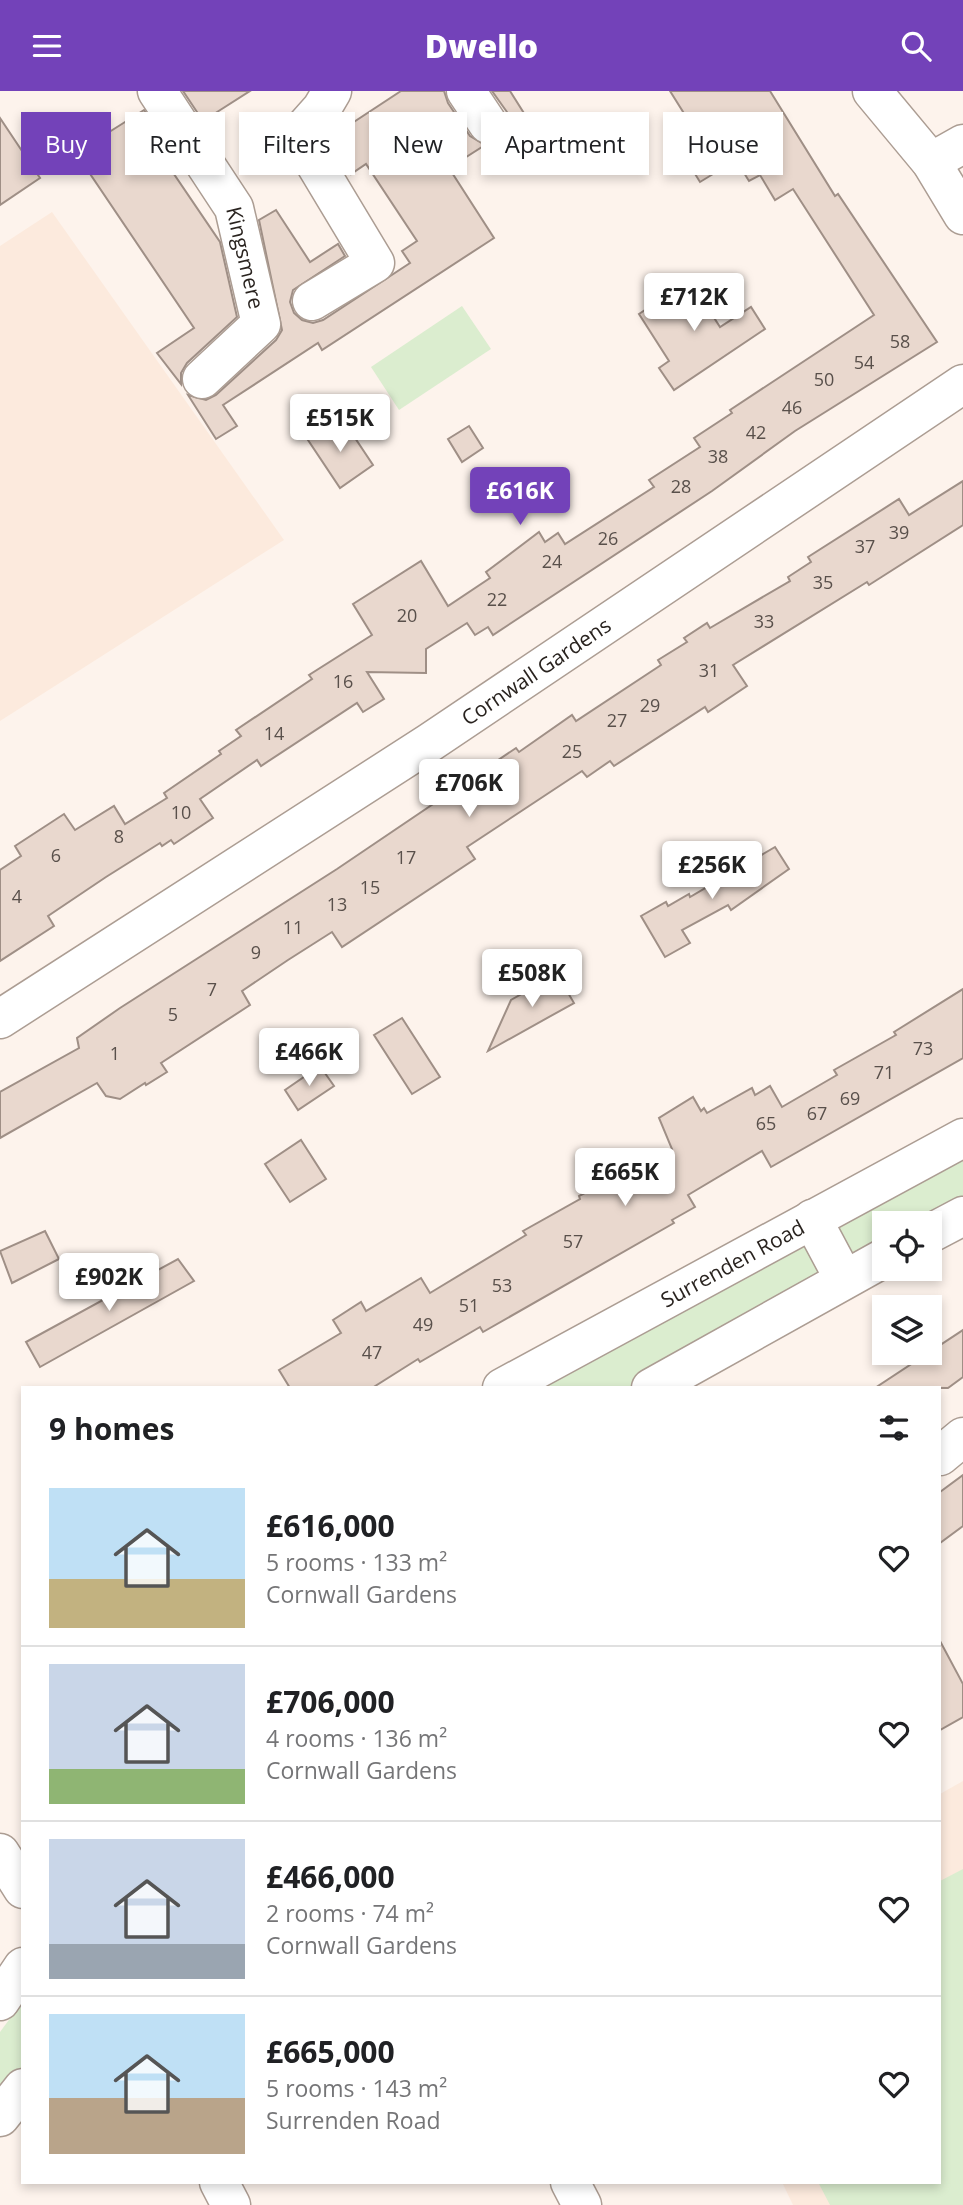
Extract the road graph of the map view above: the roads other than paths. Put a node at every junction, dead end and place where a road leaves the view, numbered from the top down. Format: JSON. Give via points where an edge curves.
{"nodes":[{"id":1,"x":157,"y":91,"type":"edge"},
{"id":2,"x":332,"y":91,"type":"edge"},
{"id":3,"x":466,"y":91,"type":"edge"},
{"id":4,"x":872,"y":91,"type":"edge"},
{"id":5,"x":481,"y":114,"type":"edge"},
{"id":6,"x":963,"y":143,"type":"edge"},
{"id":7,"x":931,"y":162,"type":"junction"},
{"id":8,"x":963,"y":215,"type":"edge"},
{"id":9,"x":312,"y":301,"type":"dead end"},
{"id":10,"x":202,"y":379,"type":"dead end"},
{"id":11,"x":963,"y":384,"type":"edge"},
{"id":12,"x":0,"y":1019,"type":"edge"},
{"id":13,"x":963,"y":1138,"type":"edge"},
{"id":14,"x":963,"y":1216,"type":"edge"},
{"id":15,"x":812,"y":1219,"type":"junction"},
{"id":16,"x":942,"y":1227,"type":"edge"},
{"id":17,"x":872,"y":1264,"type":"edge"},
{"id":18,"x":844,"y":1279,"type":"junction"},
{"id":19,"x":506,"y":1386,"type":"edge"},
{"id":20,"x":655,"y":1386,"type":"edge"},
{"id":21,"x":963,"y":1437,"type":"edge"},
{"id":22,"x":941,"y":1455,"type":"edge"},
{"id":23,"x":0,"y":1853,"type":"edge"},
{"id":24,"x":21,"y":1886,"type":"edge"},
{"id":25,"x":21,"y":1970,"type":"edge"},
{"id":26,"x":0,"y":2001,"type":"edge"},
{"id":27,"x":21,"y":2091,"type":"edge"},
{"id":28,"x":0,"y":2117,"type":"edge"},
{"id":29,"x":220,"y":2184,"type":"edge"},
{"id":30,"x":571,"y":2184,"type":"edge"},
{"id":31,"x":231,"y":2205,"type":"edge"},
{"id":32,"x":582,"y":2205,"type":"edge"}],
"edges":[{"from":1,"to":10,"type":"street","name":"Kingsmere","via":[[234,208],[261,324]]},
{"from":2,"to":9,"type":"street","via":[[298,135],[375,263]]},
{"from":3,"to":5,"type":"street"},
{"from":4,"to":7,"type":"street"},
{"from":6,"to":7,"type":"street"},
{"from":7,"to":8,"type":"street"},
{"from":11,"to":12,"type":"street","name":"Cornwall Gardens","via":[[429,743]]},
{"from":13,"to":15,"type":"street","name":"Surrenden Road"},
{"from":14,"to":16,"type":"street"},
{"from":15,"to":18,"type":"street"},
{"from":15,"to":19,"type":"street","name":"Surrenden Road"},
{"from":17,"to":18,"type":"street"},
{"from":18,"to":20,"type":"street"},
{"from":21,"to":22,"type":"street"},
{"from":23,"to":24,"type":"street"},
{"from":25,"to":26,"type":"street"},
{"from":27,"to":28,"type":"street"},
{"from":29,"to":31,"type":"street"},
{"from":30,"to":32,"type":"street"}]}
